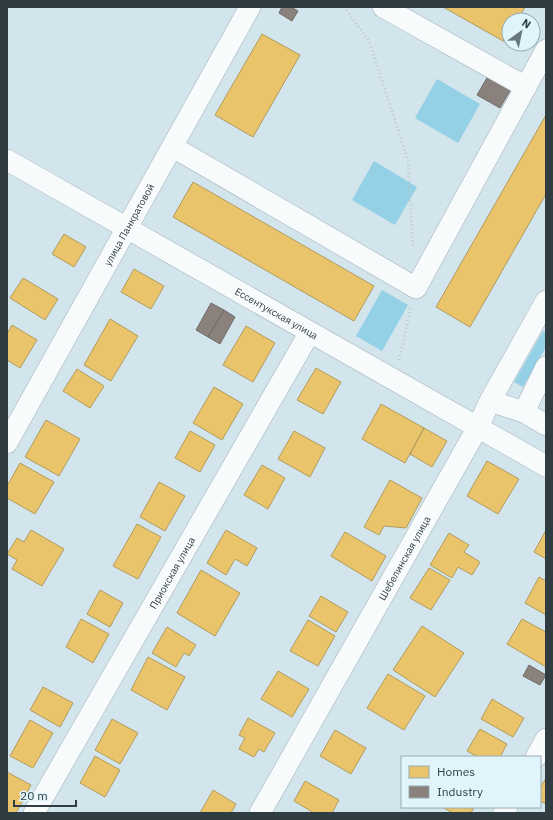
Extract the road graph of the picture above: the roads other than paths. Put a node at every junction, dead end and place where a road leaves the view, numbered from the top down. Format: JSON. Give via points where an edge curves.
{"nodes":[{"id":1,"x":250,"y":7,"type":"edge"},
{"id":2,"x":383,"y":7,"type":"edge"},
{"id":3,"x":546,"y":50,"type":"edge"},
{"id":4,"x":526,"y":87,"type":"junction"},
{"id":5,"x":173,"y":147,"type":"junction"},
{"id":6,"x":7,"y":160,"type":"edge"},
{"id":7,"x":128,"y":228,"type":"junction"},
{"id":8,"x":546,"y":301,"type":"edge"},
{"id":9,"x":310,"y":332,"type":"junction"},
{"id":10,"x":546,"y":367,"type":"edge"},
{"id":11,"x":490,"y":401,"type":"junction"},
{"id":12,"x":524,"y":412,"type":"junction"},
{"id":13,"x":546,"y":425,"type":"edge"},
{"id":14,"x":478,"y":427,"type":"junction"},
{"id":15,"x":7,"y":443,"type":"edge"},
{"id":16,"x":546,"y":466,"type":"edge"},
{"id":17,"x":546,"y":739,"type":"edge"},
{"id":18,"x":537,"y":756,"type":"edge"},
{"id":19,"x":34,"y":813,"type":"edge"},
{"id":20,"x":260,"y":813,"type":"edge"}],
"edges":[{"from":1,"to":5,"type":"street","name":"улица Панкратовой"},
{"from":2,"to":4,"type":"street"},
{"from":3,"to":4,"type":"street"},
{"from":4,"to":5,"type":"street","via":[[416,288]]},
{"from":5,"to":7,"type":"street","name":"улица Панкратовой"},
{"from":6,"to":7,"type":"street","name":"Ессентукская улица"},
{"from":7,"to":9,"type":"street","name":"Ессентукская улица"},
{"from":7,"to":15,"type":"street","name":"улица Панкратовой"},
{"from":8,"to":11,"type":"street","name":"Шебелинская улица"},
{"from":9,"to":14,"type":"street","name":"Ессентукская улица"},
{"from":9,"to":19,"type":"street","name":"Приокская улица"},
{"from":10,"to":12,"type":"street"},
{"from":11,"to":12,"type":"street"},
{"from":11,"to":14,"type":"street","name":"Шебелинская улица"},
{"from":12,"to":13,"type":"street"},
{"from":14,"to":16,"type":"street","name":"Ессентукская улица"},
{"from":14,"to":20,"type":"street","name":"Шебелинская улица"},
{"from":17,"to":18,"type":"street"}]}
